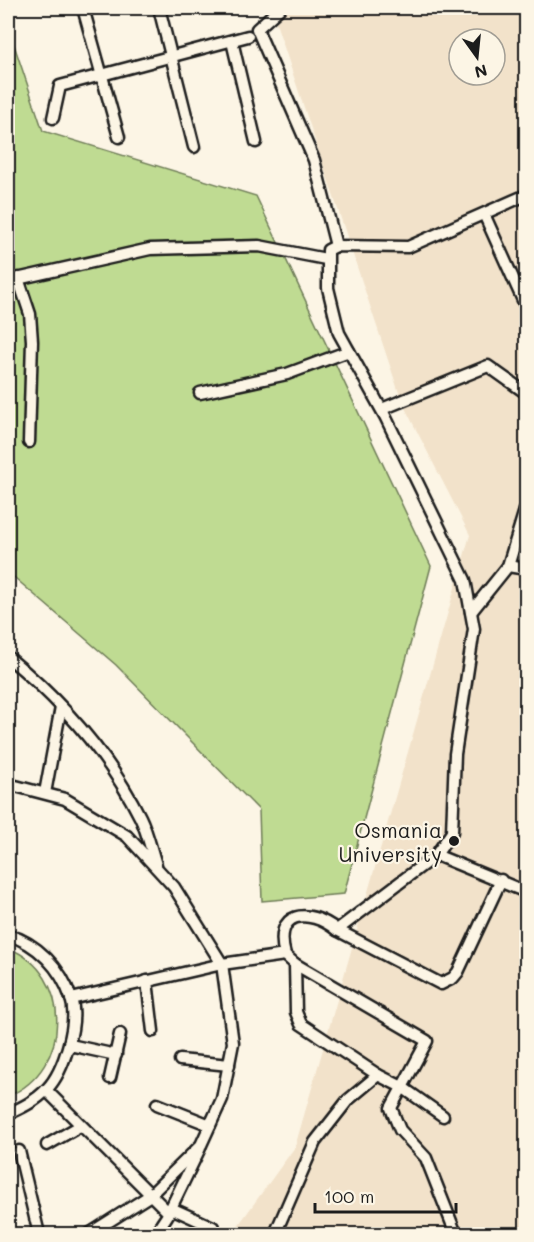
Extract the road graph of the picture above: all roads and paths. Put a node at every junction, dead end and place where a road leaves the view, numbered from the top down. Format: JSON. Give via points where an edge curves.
{"nodes":[{"id":1,"x":83,"y":8,"type":"edge"},
{"id":2,"x":159,"y":8,"type":"edge"},
{"id":3,"x":280,"y":8,"type":"edge"},
{"id":4,"x":248,"y":36,"type":"dead end"},
{"id":5,"x":232,"y":42,"type":"junction"},
{"id":6,"x":172,"y":58,"type":"junction"},
{"id":7,"x":102,"y":76,"type":"junction"},
{"id":8,"x":53,"y":118,"type":"dead end"},
{"id":9,"x":119,"y":137,"type":"dead end"},
{"id":10,"x":256,"y":142,"type":"dead end"},
{"id":11,"x":194,"y":147,"type":"dead end"},
{"id":12,"x":526,"y":195,"type":"edge"},
{"id":13,"x":484,"y":214,"type":"junction"},
{"id":14,"x":336,"y":246,"type":"junction"},
{"id":15,"x":326,"y":260,"type":"junction"},
{"id":16,"x":526,"y":277,"type":"edge"},
{"id":17,"x":13,"y":279,"type":"edge"},
{"id":18,"x":515,"y":282,"type":"junction"},
{"id":19,"x":526,"y":307,"type":"edge"},
{"id":20,"x":349,"y":351,"type":"junction"},
{"id":21,"x":200,"y":393,"type":"dead end"},
{"id":22,"x":526,"y":393,"type":"edge"},
{"id":23,"x":382,"y":409,"type":"junction"},
{"id":24,"x":29,"y":442,"type":"dead end"},
{"id":25,"x":526,"y":508,"type":"edge"},
{"id":26,"x":508,"y":566,"type":"junction"},
{"id":27,"x":526,"y":569,"type":"edge"},
{"id":28,"x":471,"y":612,"type":"junction"},
{"id":29,"x":8,"y":657,"type":"edge"},
{"id":30,"x":61,"y":707,"type":"junction"},
{"id":31,"x":8,"y":784,"type":"edge"},
{"id":32,"x":45,"y":793,"type":"junction"},
{"id":33,"x":436,"y":855,"type":"junction"},
{"id":34,"x":157,"y":868,"type":"junction"},
{"id":35,"x":501,"y":880,"type":"junction"},
{"id":36,"x":526,"y":892,"type":"edge"},
{"id":37,"x":337,"y":930,"type":"junction"},
{"id":38,"x":8,"y":935,"type":"edge"},
{"id":39,"x":285,"y":955,"type":"junction"},
{"id":40,"x":222,"y":964,"type":"junction"},
{"id":41,"x":295,"y":964,"type":"junction"},
{"id":42,"x":147,"y":981,"type":"junction"},
{"id":43,"x":71,"y":999,"type":"junction"},
{"id":44,"x":153,"y":1031,"type":"dead end"},
{"id":45,"x":120,"y":1034,"type":"dead end"},
{"id":46,"x":70,"y":1045,"type":"junction"},
{"id":47,"x":116,"y":1055,"type":"junction"},
{"id":48,"x":180,"y":1060,"type":"dead end"},
{"id":49,"x":229,"y":1065,"type":"junction"},
{"id":50,"x":378,"y":1075,"type":"junction"},
{"id":51,"x":110,"y":1078,"type":"dead end"},
{"id":52,"x":402,"y":1088,"type":"junction"},
{"id":53,"x":46,"y":1090,"type":"junction"},
{"id":54,"x":157,"y":1104,"type":"dead end"},
{"id":55,"x":8,"y":1114,"type":"edge"},
{"id":56,"x":443,"y":1116,"type":"dead end"},
{"id":57,"x":210,"y":1125,"type":"junction"},
{"id":58,"x":80,"y":1126,"type":"junction"},
{"id":59,"x":47,"y":1145,"type":"dead end"},
{"id":60,"x":201,"y":1145,"type":"junction"},
{"id":61,"x":19,"y":1151,"type":"dead end"},
{"id":62,"x":149,"y":1196,"type":"junction"},
{"id":63,"x":170,"y":1211,"type":"junction"},
{"id":64,"x":213,"y":1227,"type":"dead end"},
{"id":65,"x":279,"y":1232,"type":"edge"},
{"id":66,"x":39,"y":1234,"type":"edge"},
{"id":67,"x":89,"y":1234,"type":"edge"},
{"id":68,"x":155,"y":1234,"type":"edge"},
{"id":69,"x":456,"y":1234,"type":"edge"}],
"edges":[{"from":1,"to":7,"type":"street"},
{"from":2,"to":6,"type":"street"},
{"from":3,"to":14,"type":"street","via":[[257,28],[314,160]]},
{"from":4,"to":5,"type":"street"},
{"from":5,"to":6,"type":"street"},
{"from":5,"to":10,"type":"street"},
{"from":6,"to":7,"type":"street"},
{"from":6,"to":11,"type":"street"},
{"from":7,"to":8,"type":"street","via":[[58,87]]},
{"from":7,"to":9,"type":"street"},
{"from":12,"to":13,"type":"street"},
{"from":13,"to":14,"type":"street","via":[[408,247]]},
{"from":13,"to":18,"type":"street"},
{"from":14,"to":15,"type":"street","via":[[328,250]]},
{"from":15,"to":17,"type":"street","via":[[259,246],[150,249]]},
{"from":15,"to":20,"type":"street","via":[[339,333]]},
{"from":16,"to":18,"type":"street"},
{"from":17,"to":24,"type":"street","via":[[30,314]]},
{"from":18,"to":19,"type":"street"},
{"from":20,"to":21,"type":"street","via":[[287,374]]},
{"from":20,"to":23,"type":"street"},
{"from":22,"to":23,"type":"street","via":[[488,366]]},
{"from":23,"to":28,"type":"street","via":[[465,580]]},
{"from":25,"to":26,"type":"street"},
{"from":26,"to":27,"type":"street"},
{"from":26,"to":28,"type":"street"},
{"from":28,"to":33,"type":"street","via":[[474,629],[455,754],[452,832]]},
{"from":29,"to":30,"type":"street","via":[[41,684]]},
{"from":30,"to":32,"type":"street"},
{"from":30,"to":34,"type":"street","via":[[113,768],[141,819]]},
{"from":31,"to":32,"type":"street"},
{"from":32,"to":34,"type":"street","via":[[65,799],[127,836]]},
{"from":33,"to":35,"type":"street"},
{"from":33,"to":37,"type":"street"},
{"from":34,"to":40,"type":"street","via":[[174,887]]},
{"from":35,"to":36,"type":"street"},
{"from":35,"to":37,"type":"street","via":[[458,972],[441,984]]},
{"from":37,"to":39,"type":"street","via":[[315,916],[290,921],[282,943]]},
{"from":38,"to":43,"type":"street","via":[[25,939],[49,959]]},
{"from":39,"to":40,"type":"street"},
{"from":39,"to":41,"type":"street"},
{"from":40,"to":42,"type":"street"},
{"from":40,"to":49,"type":"street","via":[[233,1043]]},
{"from":41,"to":50,"type":"street","via":[[296,1012],[301,1024]]},
{"from":41,"to":52,"type":"street","via":[[427,1041]]},
{"from":42,"to":43,"type":"street"},
{"from":42,"to":44,"type":"street"},
{"from":43,"to":46,"type":"street"},
{"from":45,"to":47,"type":"street"},
{"from":46,"to":47,"type":"street"},
{"from":46,"to":53,"type":"street"},
{"from":47,"to":51,"type":"street"},
{"from":48,"to":49,"type":"street"},
{"from":49,"to":57,"type":"street","via":[[222,1099]]},
{"from":50,"to":52,"type":"street"},
{"from":50,"to":65,"type":"street","via":[[348,1100],[315,1142]]},
{"from":52,"to":56,"type":"street"},
{"from":52,"to":69,"type":"street","via":[[391,1108],[394,1120],[426,1158]]},
{"from":53,"to":55,"type":"street"},
{"from":53,"to":58,"type":"street"},
{"from":54,"to":57,"type":"street"},
{"from":57,"to":60,"type":"street"},
{"from":58,"to":59,"type":"street"},
{"from":58,"to":62,"type":"street"},
{"from":60,"to":62,"type":"street"},
{"from":60,"to":63,"type":"street"},
{"from":61,"to":66,"type":"street"},
{"from":62,"to":63,"type":"street"},
{"from":62,"to":67,"type":"street"},
{"from":63,"to":64,"type":"street"},
{"from":63,"to":68,"type":"street"}]}
